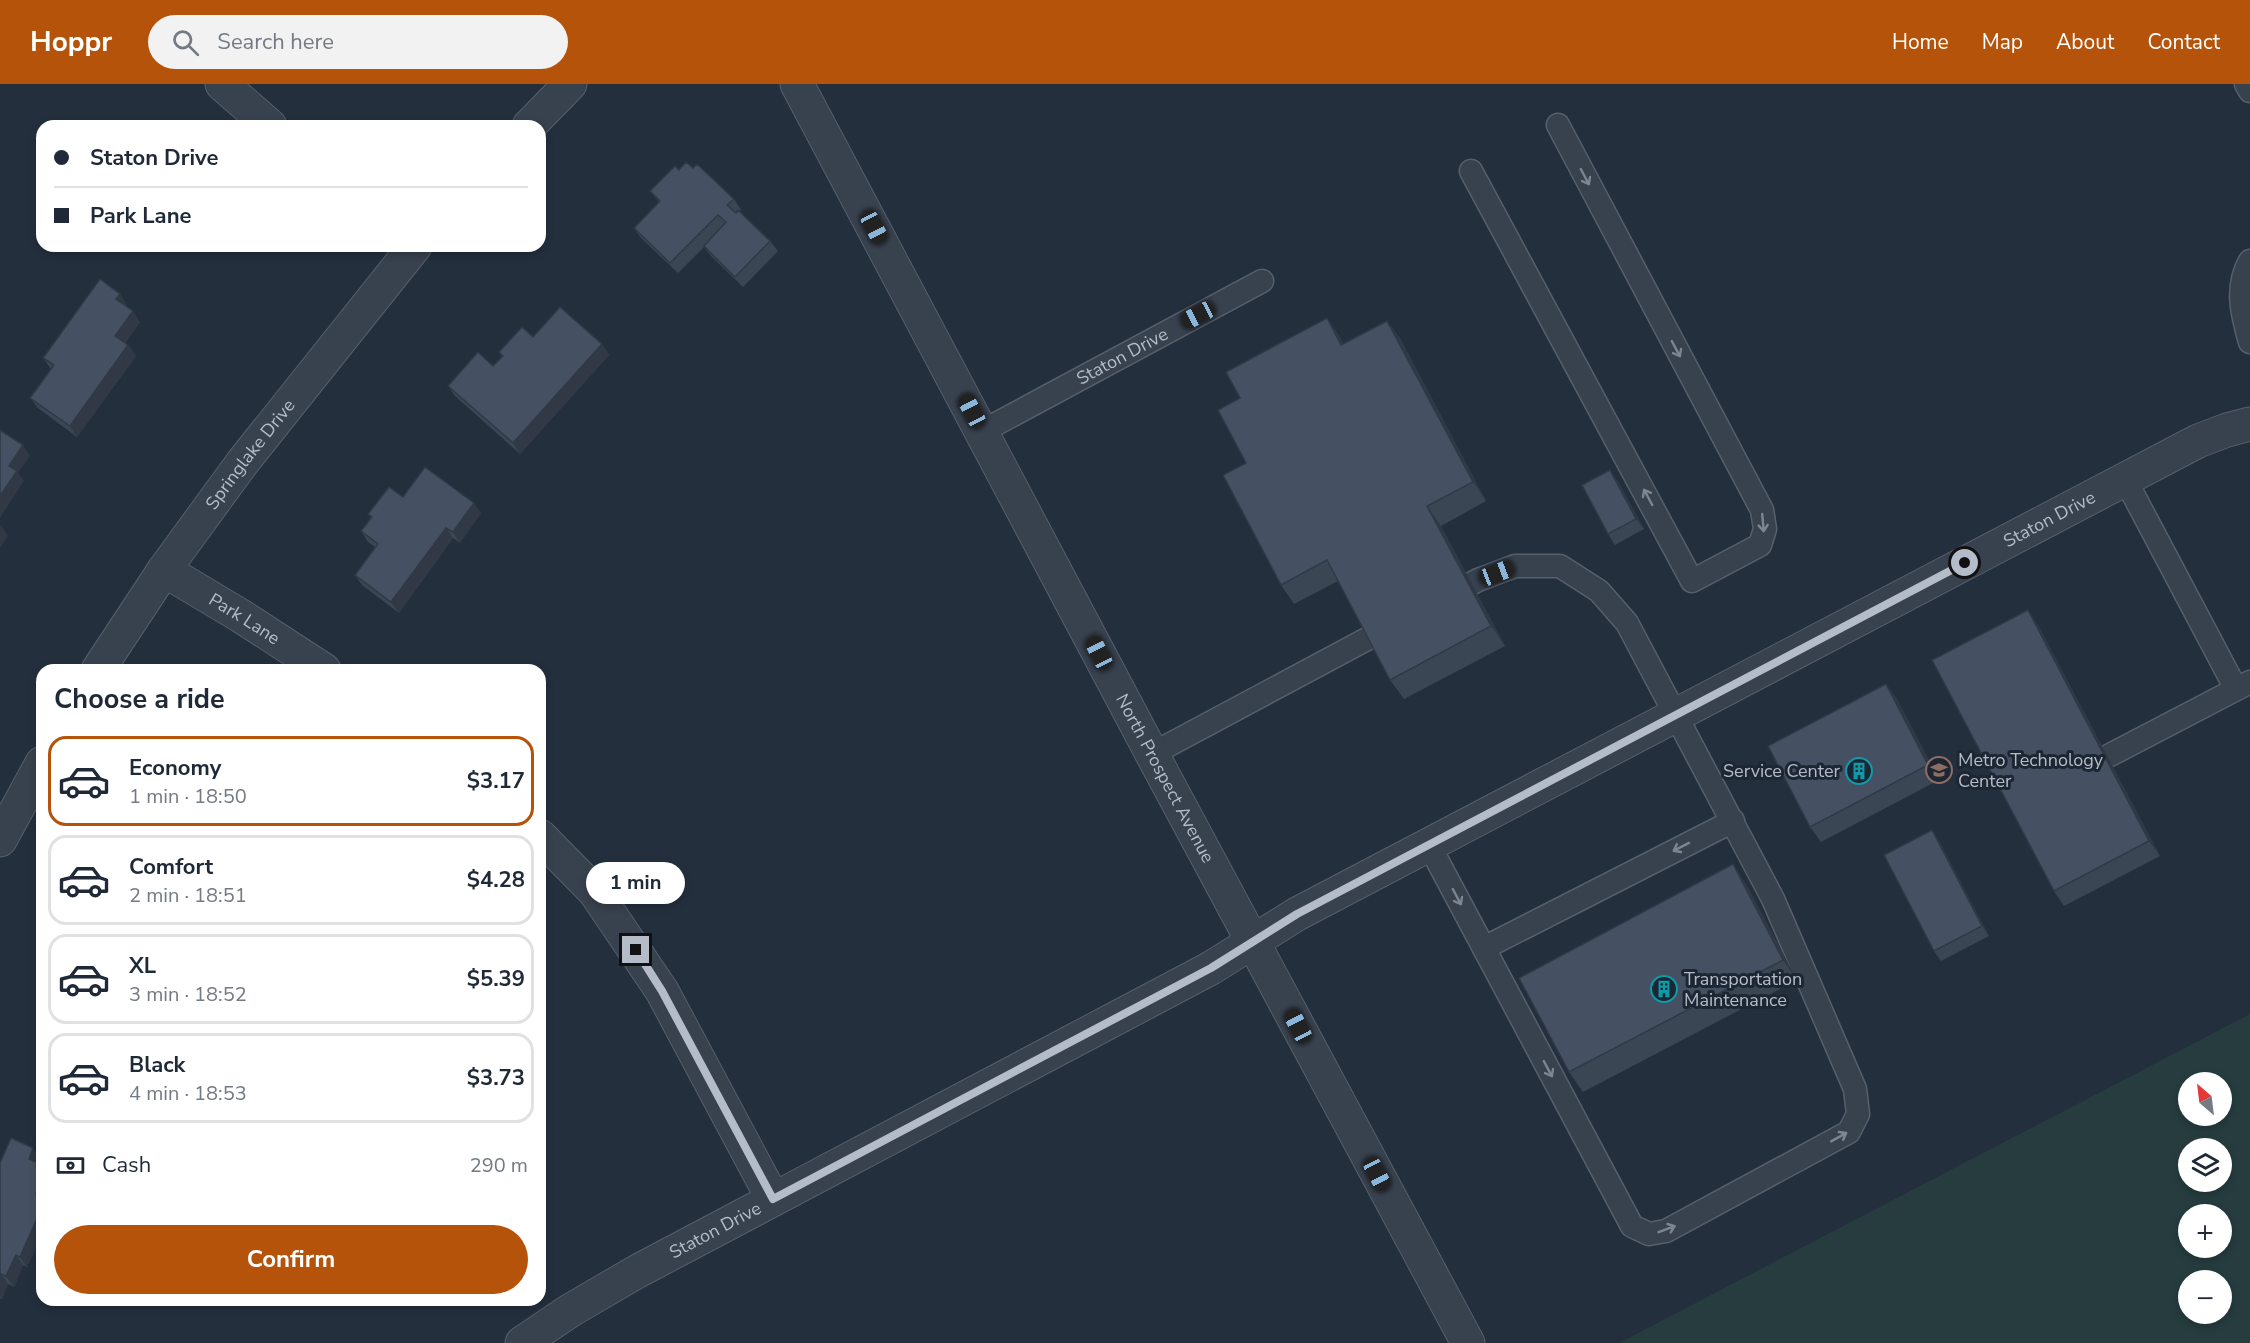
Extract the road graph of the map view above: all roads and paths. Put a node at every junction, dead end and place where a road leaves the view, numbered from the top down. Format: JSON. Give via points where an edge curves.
{"nodes":[{"id":1,"x":222,"y":84,"type":"edge"},
{"id":2,"x":570,"y":84,"type":"edge"},
{"id":3,"x":797,"y":84,"type":"edge"},
{"id":4,"x":2246,"y":84,"type":"edge"},
{"id":5,"x":2250,"y":91,"type":"edge"},
{"id":6,"x":263,"y":120,"type":"edge"},
{"id":7,"x":536,"y":120,"type":"edge"},
{"id":8,"x":1558,"y":125,"type":"dead end"},
{"id":9,"x":1471,"y":171,"type":"dead end"},
{"id":10,"x":407,"y":252,"type":"edge"},
{"id":11,"x":2250,"y":261,"type":"edge"},
{"id":12,"x":1262,"y":281,"type":"dead end"},
{"id":13,"x":2250,"y":342,"type":"edge"},
{"id":14,"x":2250,"y":424,"type":"edge"},
{"id":15,"x":983,"y":431,"type":"junction"},
{"id":16,"x":2125,"y":479,"type":"junction"},
{"id":17,"x":164,"y":570,"type":"junction"},
{"id":18,"x":102,"y":664,"type":"edge"},
{"id":19,"x":315,"y":664,"type":"edge"},
{"id":20,"x":2243,"y":685,"type":"edge"},
{"id":21,"x":1676,"y":715,"type":"junction"},
{"id":22,"x":1152,"y":754,"type":"junction"},
{"id":23,"x":2110,"y":755,"type":"dead end"},
{"id":24,"x":36,"y":774,"type":"edge"},
{"id":25,"x":1733,"y":820,"type":"junction"},
{"id":26,"x":0,"y":840,"type":"edge"},
{"id":27,"x":546,"y":842,"type":"edge"},
{"id":28,"x":1430,"y":845,"type":"junction"},
{"id":29,"x":1253,"y":941,"type":"junction"},
{"id":30,"x":1484,"y":948,"type":"junction"},
{"id":31,"x":773,"y":1199,"type":"junction"},
{"id":32,"x":522,"y":1343,"type":"edge"},
{"id":33,"x":1468,"y":1343,"type":"edge"}],
"edges":[{"from":1,"to":6,"type":"street"},
{"from":2,"to":7,"type":"street"},
{"from":3,"to":15,"type":"street","name":"North Prospect Avenue"},
{"from":4,"to":5,"type":"lane"},
{"from":8,"to":9,"type":"lane","one_way":true,"via":[[1762,510],[1765,529],[1760,545],[1721,566],[1692,581]]},
{"from":10,"to":17,"type":"street","name":"Springlake Drive","via":[[242,463]]},
{"from":11,"to":13,"type":"lane","via":[[2243,273],[2240,298]]},
{"from":12,"to":15,"type":"lane","name":"Staton Drive"},
{"from":14,"to":16,"type":"street","name":"Staton Drive","via":[[2198,441]]},
{"from":15,"to":22,"type":"street","name":"North Prospect Avenue"},
{"from":16,"to":20,"type":"lane"},
{"from":16,"to":21,"type":"street","name":"Staton Drive"},
{"from":17,"to":18,"type":"street","name":"Springlake Drive"},
{"from":17,"to":19,"type":"street","name":"Park Lane"},
{"from":20,"to":23,"type":"lane"},
{"from":21,"to":22,"type":"lane","via":[[1627,623],[1599,591],[1560,567],[1515,566],[1478,580]]},
{"from":21,"to":25,"type":"lane"},
{"from":21,"to":28,"type":"street","name":"Staton Drive"},
{"from":22,"to":29,"type":"street","name":"North Prospect Avenue"},
{"from":24,"to":26,"type":"street"},
{"from":25,"to":30,"type":"lane","one_way":true},
{"from":30,"to":25,"type":"lane","one_way":true,"via":[[1632,1226],[1649,1234],[1666,1231],[1849,1132],[1858,1114],[1855,1089],[1839,1050],[1773,899]]},
{"from":27,"to":31,"type":"street","via":[[595,892],[657,982]]},
{"from":28,"to":29,"type":"street","name":"Staton Drive"},
{"from":28,"to":30,"type":"lane","one_way":true},
{"from":29,"to":31,"type":"street","name":"Staton Drive","via":[[1211,968]]},
{"from":29,"to":33,"type":"street","name":"North Prospect Avenue"},
{"from":31,"to":32,"type":"street","name":"Staton Drive","via":[[638,1271]]}]}
